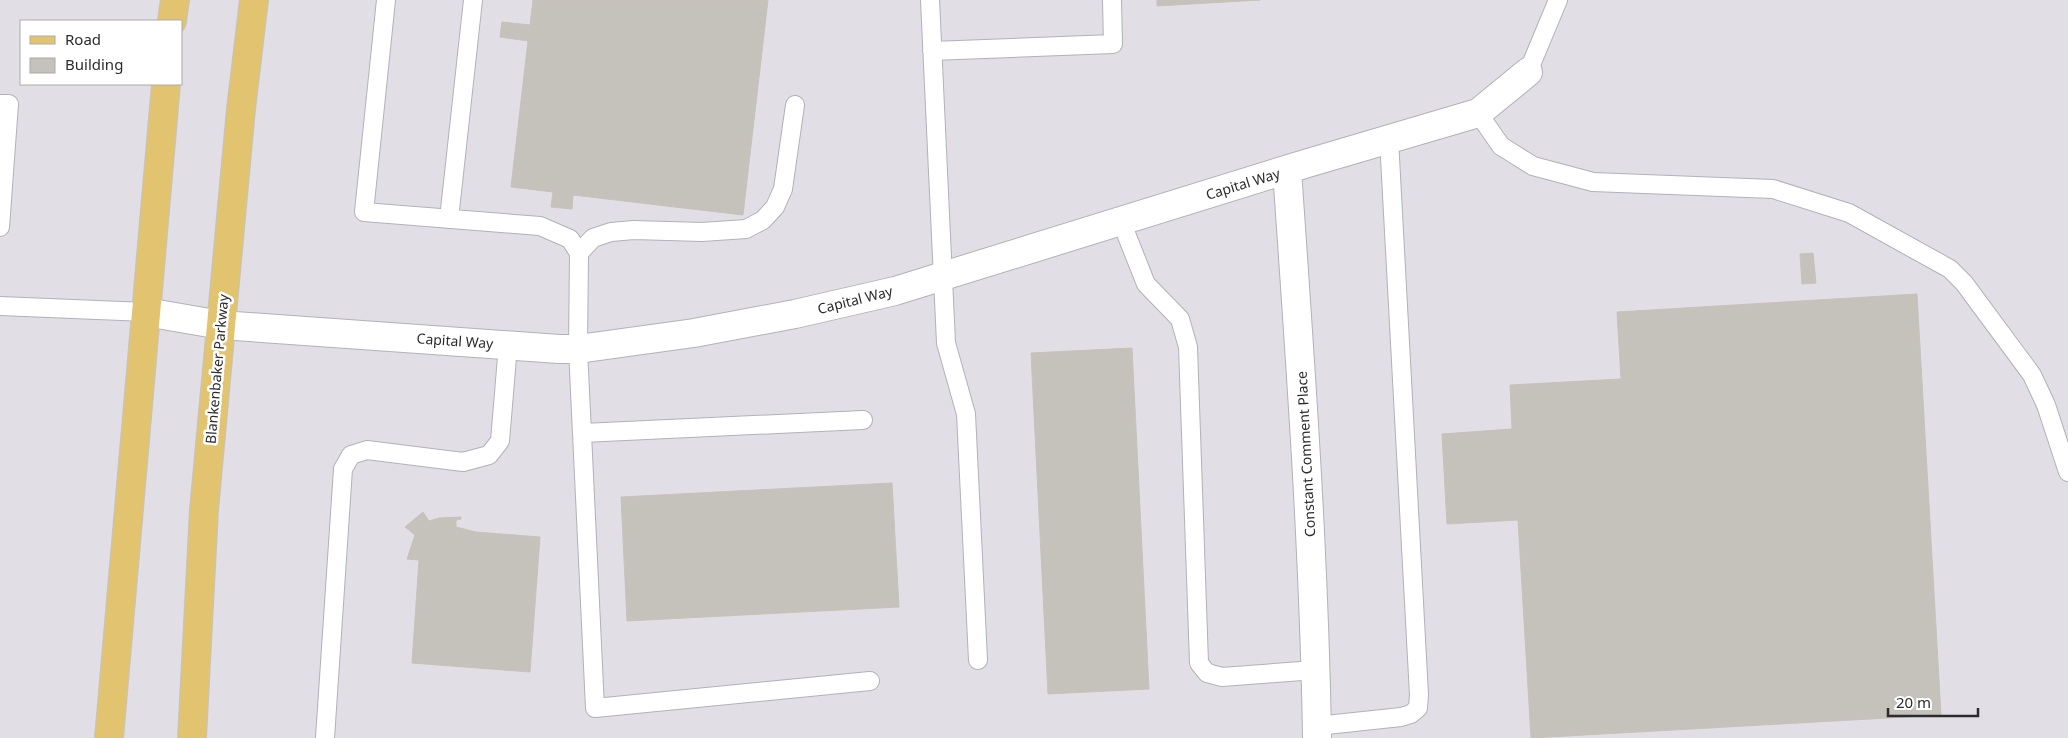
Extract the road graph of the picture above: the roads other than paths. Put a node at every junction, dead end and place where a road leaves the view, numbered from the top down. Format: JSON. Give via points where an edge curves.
{"nodes":[{"id":1,"x":175,"y":0,"type":"edge"},
{"id":2,"x":254,"y":0,"type":"edge"},
{"id":3,"x":386,"y":0,"type":"edge"},
{"id":4,"x":473,"y":0,"type":"edge"},
{"id":5,"x":930,"y":0,"type":"edge"},
{"id":6,"x":1112,"y":0,"type":"edge"},
{"id":7,"x":1558,"y":0,"type":"edge"},
{"id":8,"x":172,"y":20,"type":"edge"},
{"id":9,"x":932,"y":50,"type":"junction"},
{"id":10,"x":1528,"y":72,"type":"joint"},
{"id":11,"x":166,"y":85,"type":"edge"},
{"id":12,"x":0,"y":104,"type":"edge"},
{"id":13,"x":795,"y":105,"type":"dead end"},
{"id":14,"x":1478,"y":113,"type":"junction"},
{"id":15,"x":1389,"y":139,"type":"junction"},
{"id":16,"x":1287,"y":170,"type":"junction"},
{"id":17,"x":449,"y":219,"type":"junction"},
{"id":18,"x":1121,"y":221,"type":"junction"},
{"id":19,"x":0,"y":227,"type":"edge"},
{"id":20,"x":579,"y":253,"type":"junction"},
{"id":21,"x":942,"y":276,"type":"junction"},
{"id":22,"x":0,"y":306,"type":"edge"},
{"id":23,"x":146,"y":312,"type":"junction"},
{"id":24,"x":221,"y":325,"type":"junction"},
{"id":25,"x":508,"y":345,"type":"junction"},
{"id":26,"x":578,"y":349,"type":"junction"},
{"id":27,"x":863,"y":420,"type":"dead end"},
{"id":28,"x":583,"y":433,"type":"junction"},
{"id":29,"x":2068,"y":472,"type":"edge"},
{"id":30,"x":978,"y":660,"type":"dead end"},
{"id":31,"x":1316,"y":670,"type":"junction"},
{"id":32,"x":870,"y":682,"type":"dead end"},
{"id":33,"x":1317,"y":732,"type":"edge"},
{"id":34,"x":109,"y":738,"type":"edge"},
{"id":35,"x":192,"y":738,"type":"edge"},
{"id":36,"x":325,"y":738,"type":"edge"}],
"edges":[{"from":1,"to":8,"type":"main road"},
{"from":2,"to":24,"type":"main road","name":"Blankenbaker Parkway"},
{"from":3,"to":17,"type":"lane","via":[[364,212]]},
{"from":4,"to":17,"type":"lane"},
{"from":5,"to":9,"type":"lane"},
{"from":6,"to":9,"type":"lane","via":[[1113,44]]},
{"from":7,"to":10,"type":"lane"},
{"from":9,"to":21,"type":"lane"},
{"from":10,"to":14,"type":"street","name":"Capital Way"},
{"from":11,"to":23,"type":"main road"},
{"from":12,"to":19,"type":"lane","via":[[9,104]]},
{"from":13,"to":20,"type":"lane","via":[[783,189],[764,220],[746,229],[611,232],[593,238]]},
{"from":14,"to":15,"type":"street","name":"Capital Way"},
{"from":14,"to":29,"type":"lane","via":[[1501,146],[1533,166],[1593,182],[1773,188],[1849,212],[1950,268],[2032,375],[2046,404]]},
{"from":15,"to":16,"type":"street","name":"Capital Way"},
{"from":15,"to":33,"type":"lane","via":[[1418,708],[1401,717]]},
{"from":16,"to":18,"type":"street","name":"Capital Way"},
{"from":16,"to":31,"type":"street","name":"Constant Comment Place","via":[[1308,475]]},
{"from":17,"to":20,"type":"lane","via":[[540,226],[570,239]]},
{"from":18,"to":21,"type":"street","name":"Capital Way"},
{"from":18,"to":31,"type":"lane","via":[[1146,284],[1180,318],[1188,347],[1198,663],[1207,673],[1222,677]]},
{"from":20,"to":26,"type":"lane"},
{"from":21,"to":26,"type":"street","name":"Capital Way","via":[[896,291],[795,314]]},
{"from":21,"to":30,"type":"lane","via":[[946,343],[966,414]]},
{"from":22,"to":23,"type":"lane"},
{"from":23,"to":24,"type":"street","name":"Capital Way"},
{"from":23,"to":34,"type":"main road"},
{"from":24,"to":25,"type":"street","name":"Capital Way"},
{"from":24,"to":35,"type":"main road","name":"Blankenbaker Parkway","via":[[204,510]]},
{"from":25,"to":26,"type":"street","name":"Capital Way"},
{"from":25,"to":36,"type":"lane","via":[[500,441],[490,455],[463,462],[367,450],[351,455],[344,469]]},
{"from":26,"to":28,"type":"lane"},
{"from":27,"to":28,"type":"lane"},
{"from":28,"to":32,"type":"lane","via":[[595,708]]},
{"from":31,"to":33,"type":"street","name":"Constant Comment Place"}]}
